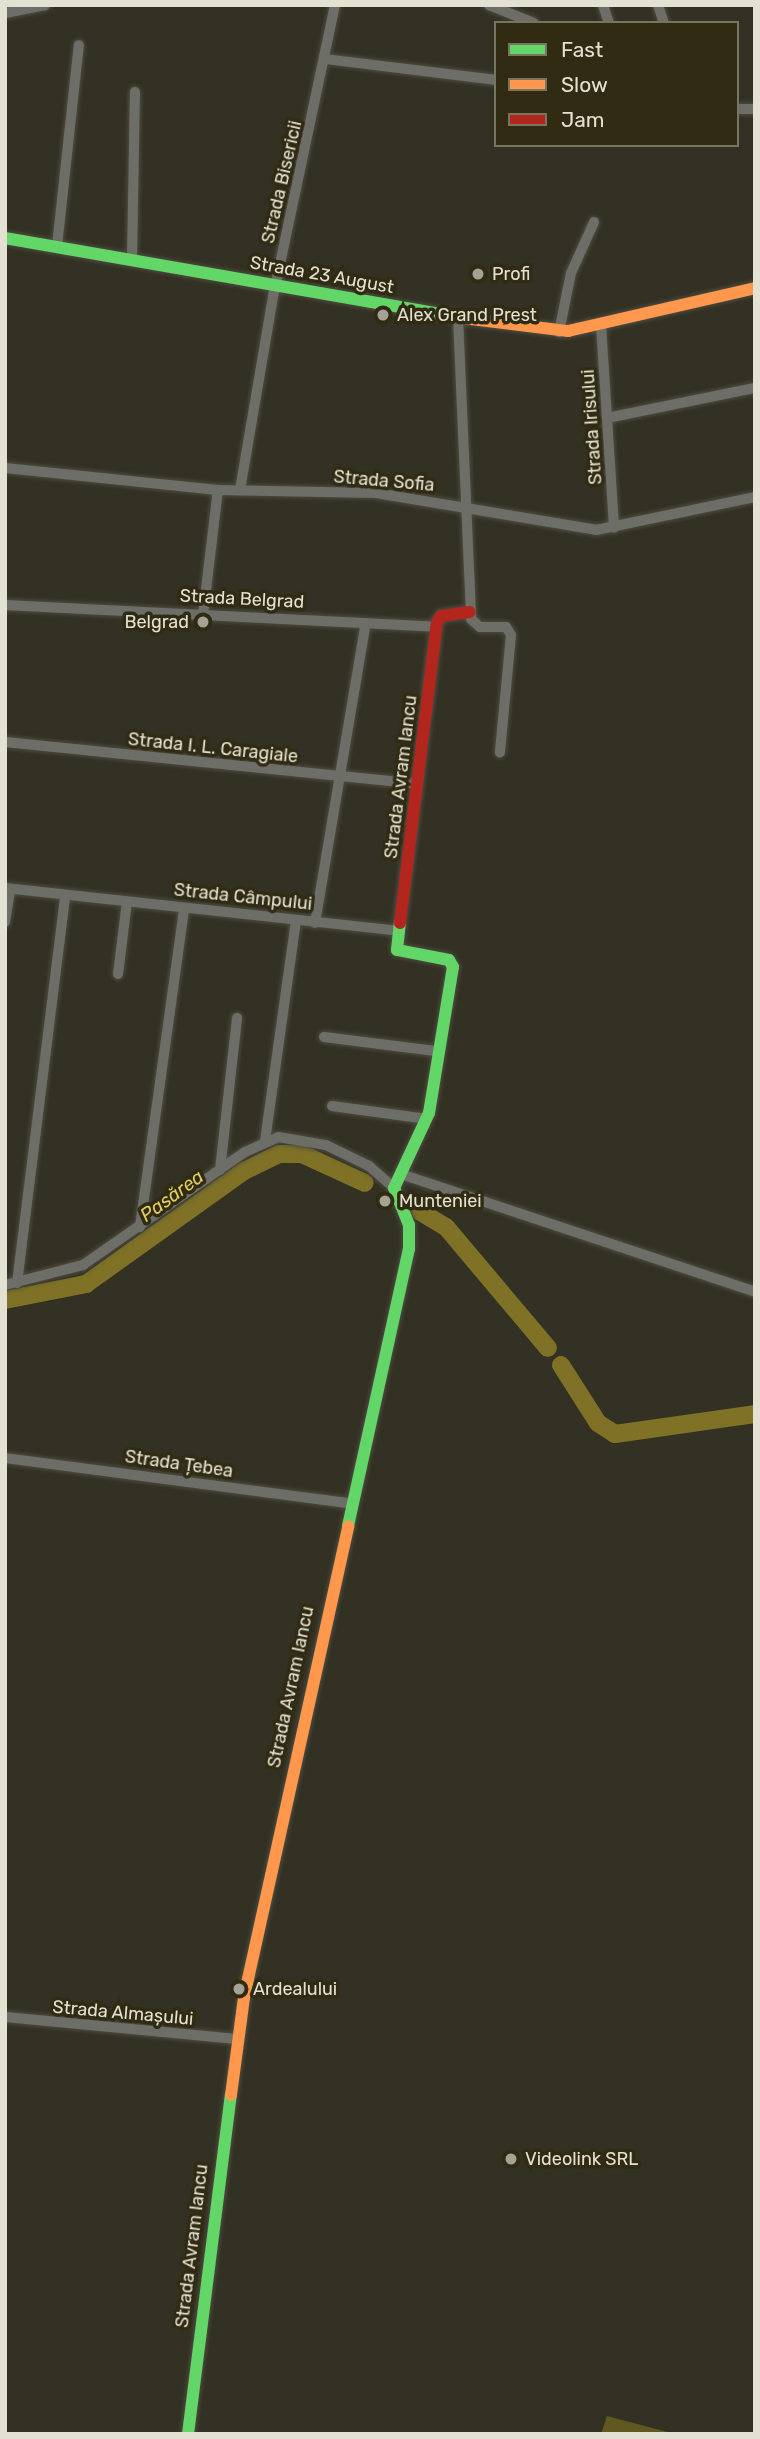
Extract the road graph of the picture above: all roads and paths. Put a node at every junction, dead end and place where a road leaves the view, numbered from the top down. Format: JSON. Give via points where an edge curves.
{"nodes":[{"id":1,"x":45,"y":5,"type":"edge"},
{"id":2,"x":335,"y":5,"type":"edge"},
{"id":3,"x":496,"y":6,"type":"edge"},
{"id":4,"x":32,"y":7,"type":"edge"},
{"id":5,"x":5,"y":13,"type":"edge"},
{"id":6,"x":530,"y":21,"type":"edge"},
{"id":7,"x":79,"y":46,"type":"dead end"},
{"id":8,"x":325,"y":59,"type":"junction"},
{"id":9,"x":494,"y":80,"type":"edge"},
{"id":10,"x":135,"y":92,"type":"dead end"},
{"id":11,"x":594,"y":222,"type":"dead end"},
{"id":12,"x":5,"y":238,"type":"edge"},
{"id":13,"x":57,"y":246,"type":"junction"},
{"id":14,"x":132,"y":260,"type":"junction"},
{"id":15,"x":275,"y":285,"type":"junction"},
{"id":16,"x":755,"y":288,"type":"edge"},
{"id":17,"x":458,"y":317,"type":"junction"},
{"id":18,"x":601,"y":324,"type":"junction"},
{"id":19,"x":559,"y":332,"type":"junction"},
{"id":20,"x":755,"y":388,"type":"edge"},
{"id":21,"x":607,"y":418,"type":"junction"},
{"id":22,"x":5,"y":468,"type":"edge"},
{"id":23,"x":218,"y":490,"type":"junction"},
{"id":24,"x":240,"y":490,"type":"junction"},
{"id":25,"x":755,"y":497,"type":"edge"},
{"id":26,"x":466,"y":504,"type":"junction"},
{"id":27,"x":614,"y":528,"type":"junction"},
{"id":28,"x":5,"y":605,"type":"edge"},
{"id":29,"x":470,"y":612,"type":"junction"},
{"id":30,"x":203,"y":615,"type":"junction"},
{"id":31,"x":366,"y":623,"type":"junction"},
{"id":32,"x":436,"y":626,"type":"junction"},
{"id":33,"x":5,"y":742,"type":"edge"},
{"id":34,"x":500,"y":752,"type":"dead end"},
{"id":35,"x":340,"y":777,"type":"junction"},
{"id":36,"x":417,"y":785,"type":"junction"},
{"id":37,"x":7,"y":888,"type":"edge"},
{"id":38,"x":65,"y":895,"type":"junction"},
{"id":39,"x":127,"y":902,"type":"junction"},
{"id":40,"x":184,"y":908,"type":"junction"},
{"id":41,"x":296,"y":920,"type":"junction"},
{"id":42,"x":5,"y":922,"type":"edge"},
{"id":43,"x":314,"y":923,"type":"junction"},
{"id":44,"x":400,"y":931,"type":"junction"},
{"id":45,"x":118,"y":974,"type":"dead end"},
{"id":46,"x":237,"y":1018,"type":"dead end"},
{"id":47,"x":324,"y":1037,"type":"dead end"},
{"id":48,"x":435,"y":1051,"type":"junction"},
{"id":49,"x":332,"y":1106,"type":"dead end"},
{"id":50,"x":428,"y":1119,"type":"junction"},
{"id":51,"x":265,"y":1141,"type":"junction"},
{"id":52,"x":220,"y":1170,"type":"junction"},
{"id":53,"x":401,"y":1174,"type":"junction"},
{"id":54,"x":394,"y":1188,"type":"junction"},
{"id":55,"x":140,"y":1227,"type":"junction"},
{"id":56,"x":17,"y":1283,"type":"junction"},
{"id":57,"x":5,"y":1285,"type":"edge"},
{"id":58,"x":755,"y":1292,"type":"edge"},
{"id":59,"x":5,"y":1458,"type":"edge"},
{"id":60,"x":348,"y":1503,"type":"junction"},
{"id":61,"x":5,"y":2017,"type":"edge"},
{"id":62,"x":237,"y":2039,"type":"junction"},
{"id":63,"x":188,"y":2434,"type":"edge"}],
"edges":[{"from":1,"to":4,"type":"street"},
{"from":2,"to":8,"type":"street","name":"Strada Bisericii"},
{"from":3,"to":6,"type":"street"},
{"from":4,"to":5,"type":"street"},
{"from":7,"to":13,"type":"street"},
{"from":8,"to":9,"type":"street"},
{"from":8,"to":15,"type":"street","name":"Strada Bisericii"},
{"from":10,"to":14,"type":"street"},
{"from":11,"to":19,"type":"street","via":[[571,273]]},
{"from":12,"to":13,"type":"street","name":"Strada 23 August"},
{"from":13,"to":14,"type":"street","name":"Strada 23 August"},
{"from":14,"to":15,"type":"street","name":"Strada 23 August"},
{"from":15,"to":17,"type":"street","name":"Strada 23 August"},
{"from":15,"to":24,"type":"street","name":"Strada Bisericii"},
{"from":16,"to":18,"type":"street","name":"Strada 23 August"},
{"from":17,"to":19,"type":"street","name":"Strada 23 August"},
{"from":17,"to":26,"type":"street"},
{"from":18,"to":19,"type":"street","name":"Strada 23 August"},
{"from":18,"to":21,"type":"street","name":"Strada Irisului"},
{"from":20,"to":21,"type":"street"},
{"from":21,"to":27,"type":"street","name":"Strada Irisului"},
{"from":22,"to":23,"type":"street","name":"Strada Sofia"},
{"from":23,"to":24,"type":"street","name":"Strada Sofia"},
{"from":23,"to":30,"type":"street"},
{"from":24,"to":26,"type":"street","name":"Strada Sofia","via":[[368,493]]},
{"from":25,"to":27,"type":"street","name":"Strada Sofia"},
{"from":26,"to":27,"type":"street","name":"Strada Sofia","via":[[583,529]]},
{"from":26,"to":29,"type":"street"},
{"from":28,"to":30,"type":"street","name":"Strada Belgrad"},
{"from":29,"to":32,"type":"street","name":"Strada Belgrad","via":[[441,616]]},
{"from":29,"to":34,"type":"street","via":[[474,625],[511,631]]},
{"from":30,"to":31,"type":"street","name":"Strada Belgrad"},
{"from":31,"to":32,"type":"street","name":"Strada Belgrad"},
{"from":31,"to":35,"type":"street"},
{"from":32,"to":36,"type":"street","name":"Strada Avram Iancu"},
{"from":33,"to":35,"type":"street","name":"Strada I. L. Caragiale"},
{"from":35,"to":36,"type":"street","name":"Strada I. L. Caragiale"},
{"from":35,"to":43,"type":"street"},
{"from":36,"to":44,"type":"street","name":"Strada Avram Iancu"},
{"from":37,"to":38,"type":"street","name":"Strada Câmpului"},
{"from":37,"to":42,"type":"street"},
{"from":38,"to":39,"type":"street","name":"Strada Câmpului"},
{"from":38,"to":56,"type":"street"},
{"from":39,"to":40,"type":"street","name":"Strada Câmpului"},
{"from":39,"to":45,"type":"street"},
{"from":40,"to":41,"type":"street","name":"Strada Câmpului"},
{"from":40,"to":55,"type":"street"},
{"from":41,"to":43,"type":"street","name":"Strada Câmpului"},
{"from":41,"to":51,"type":"street"},
{"from":43,"to":44,"type":"street","name":"Strada Câmpului"},
{"from":44,"to":48,"type":"street","via":[[399,954],[452,963]]},
{"from":46,"to":52,"type":"street"},
{"from":47,"to":48,"type":"street"},
{"from":48,"to":50,"type":"street"},
{"from":49,"to":50,"type":"street"},
{"from":50,"to":53,"type":"street"},
{"from":51,"to":52,"type":"street"},
{"from":51,"to":54,"type":"street","via":[[313,1140],[369,1167]]},
{"from":52,"to":55,"type":"street"},
{"from":53,"to":54,"type":"street"},
{"from":53,"to":58,"type":"street"},
{"from":54,"to":60,"type":"street","name":"Strada Avram Iancu","via":[[409,1225],[409,1250]]},
{"from":55,"to":56,"type":"street","via":[[83,1265]]},
{"from":56,"to":57,"type":"street"},
{"from":59,"to":60,"type":"street","name":"Strada Țebea"},
{"from":60,"to":62,"type":"street","name":"Strada Avram Iancu"},
{"from":61,"to":62,"type":"street","name":"Strada Almașului"},
{"from":62,"to":63,"type":"street","name":"Strada Avram Iancu"}]}
